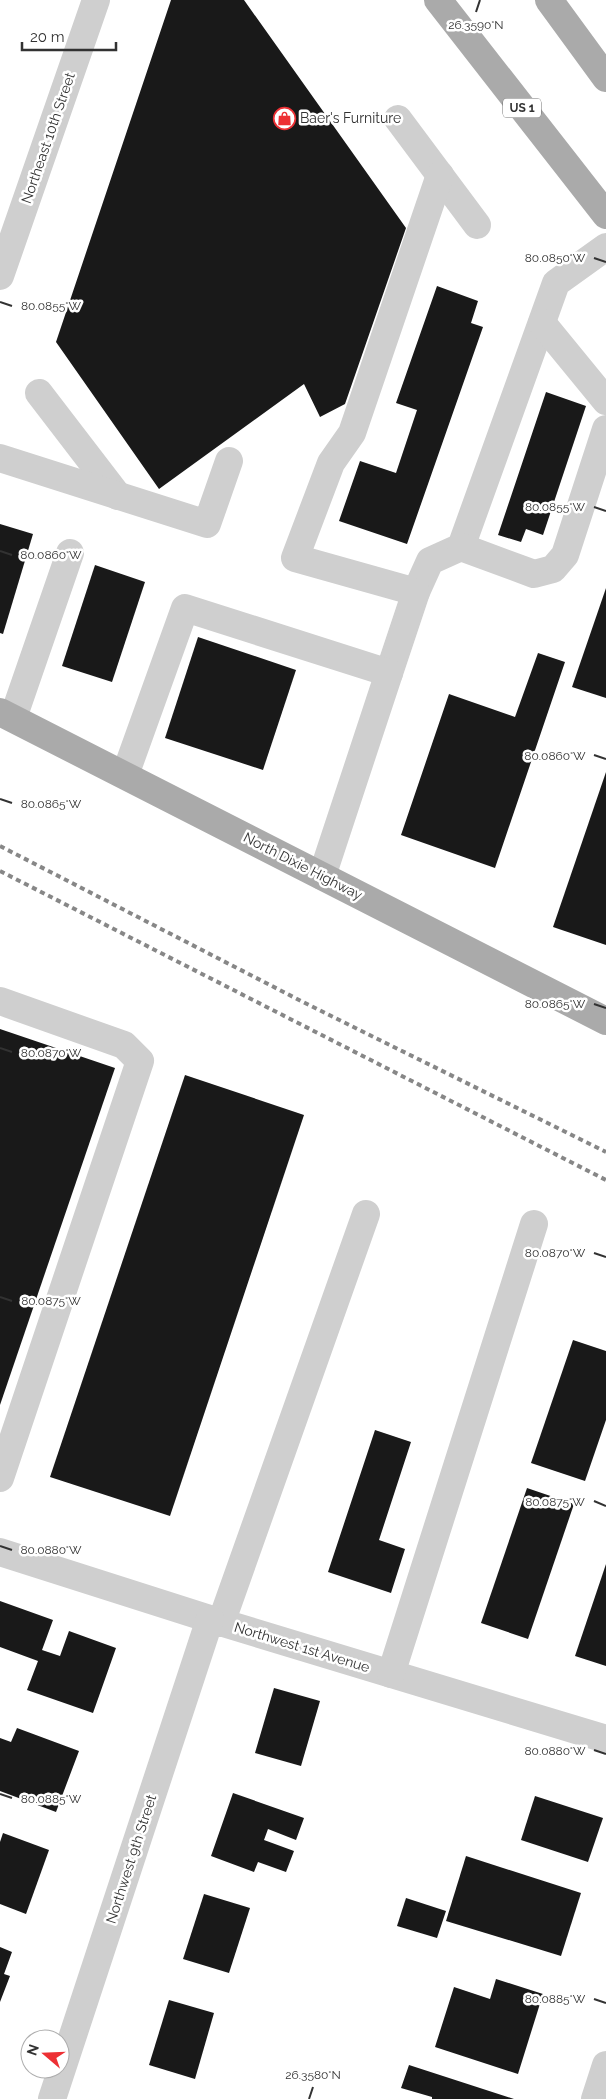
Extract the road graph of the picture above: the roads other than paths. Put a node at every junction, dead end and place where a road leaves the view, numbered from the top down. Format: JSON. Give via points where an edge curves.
{"nodes":[{"id":1,"x":96,"y":0,"type":"edge"},
{"id":2,"x":438,"y":0,"type":"edge"},
{"id":3,"x":550,"y":0,"type":"edge"},
{"id":4,"x":606,"y":78,"type":"edge"},
{"id":5,"x":398,"y":119,"type":"dead end"},
{"id":6,"x":440,"y":176,"type":"junction"},
{"id":7,"x":606,"y":215,"type":"edge"},
{"id":8,"x":477,"y":226,"type":"dead end"},
{"id":9,"x":606,"y":247,"type":"edge"},
{"id":10,"x":0,"y":276,"type":"edge"},
{"id":11,"x":542,"y":323,"type":"junction"},
{"id":12,"x":39,"y":393,"type":"dead end"},
{"id":13,"x":606,"y":401,"type":"edge"},
{"id":14,"x":606,"y":429,"type":"edge"},
{"id":15,"x":0,"y":458,"type":"edge"},
{"id":16,"x":229,"y":461,"type":"dead end"},
{"id":17,"x":118,"y":496,"type":"junction"},
{"id":18,"x":461,"y":547,"type":"junction"},
{"id":19,"x":70,"y":553,"type":"dead end"},
{"id":20,"x":416,"y":592,"type":"junction"},
{"id":21,"x":389,"y":673,"type":"junction"},
{"id":22,"x":6,"y":715,"type":"edge"},
{"id":23,"x":125,"y":775,"type":"junction"},
{"id":24,"x":322,"y":876,"type":"junction"},
{"id":25,"x":0,"y":1001,"type":"edge"},
{"id":26,"x":606,"y":1021,"type":"edge"},
{"id":27,"x":366,"y":1214,"type":"dead end"},
{"id":28,"x":534,"y":1224,"type":"dead end"},
{"id":29,"x":0,"y":1478,"type":"edge"},
{"id":30,"x":0,"y":1552,"type":"edge"},
{"id":31,"x":215,"y":1621,"type":"junction"},
{"id":32,"x":391,"y":1674,"type":"junction"},
{"id":33,"x":606,"y":1739,"type":"edge"},
{"id":34,"x":606,"y":2064,"type":"edge"},
{"id":35,"x":52,"y":2099,"type":"edge"},
{"id":36,"x":595,"y":2099,"type":"edge"}],
"edges":[{"from":1,"to":10,"type":"street","name":"Northeast 10th Street"},
{"from":2,"to":7,"type":"main road","number":"US 1"},
{"from":3,"to":4,"type":"main road"},
{"from":5,"to":6,"type":"street"},
{"from":6,"to":8,"type":"street"},
{"from":6,"to":20,"type":"street","via":[[352,433],[331,463],[295,558]]},
{"from":9,"to":11,"type":"street","via":[[556,283]]},
{"from":11,"to":13,"type":"street"},
{"from":11,"to":18,"type":"street"},
{"from":12,"to":17,"type":"street"},
{"from":14,"to":18,"type":"street","via":[[565,555],[553,570],[534,574]]},
{"from":15,"to":17,"type":"street"},
{"from":16,"to":17,"type":"street","via":[[207,524]]},
{"from":18,"to":20,"type":"street","via":[[430,561]]},
{"from":19,"to":22,"type":"street"},
{"from":20,"to":21,"type":"street"},
{"from":21,"to":23,"type":"street","via":[[185,608]]},
{"from":21,"to":24,"type":"street"},
{"from":22,"to":23,"type":"main road","name":"North Dixie Highway"},
{"from":23,"to":24,"type":"main road","name":"North Dixie Highway"},
{"from":24,"to":26,"type":"main road","name":"North Dixie Highway"},
{"from":25,"to":29,"type":"street","via":[[124,1045],[140,1061]]},
{"from":27,"to":31,"type":"street","name":"Northwest 9th Street"},
{"from":28,"to":32,"type":"street"},
{"from":30,"to":31,"type":"street","name":"Northwest 1st Avenue"},
{"from":31,"to":32,"type":"street","name":"Northwest 1st Avenue"},
{"from":31,"to":35,"type":"street","name":"Northwest 9th Street"},
{"from":32,"to":33,"type":"street","name":"Northwest 1st Avenue"},
{"from":34,"to":36,"type":"street"}]}
